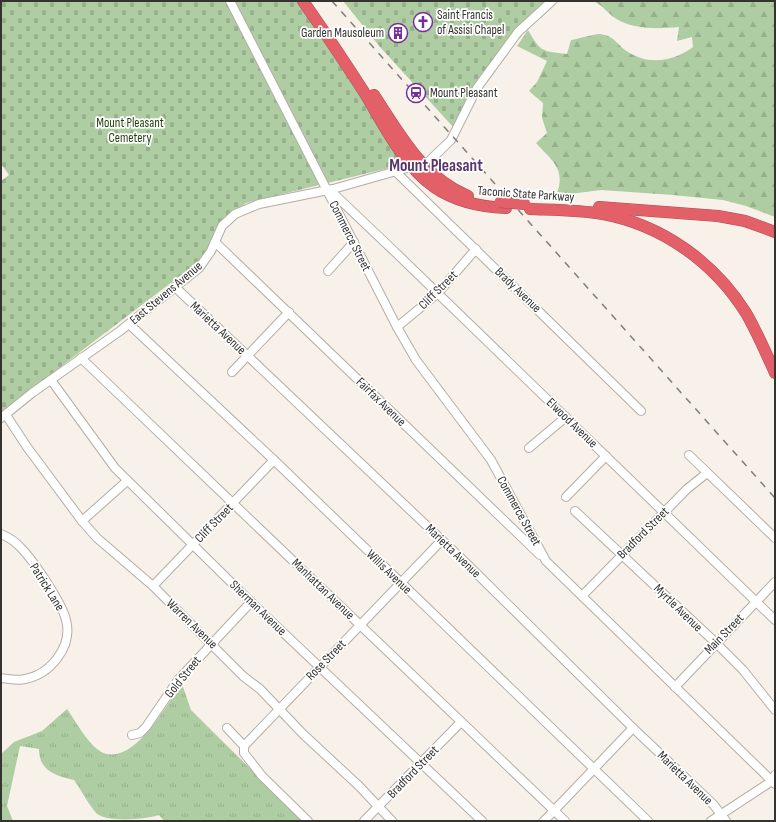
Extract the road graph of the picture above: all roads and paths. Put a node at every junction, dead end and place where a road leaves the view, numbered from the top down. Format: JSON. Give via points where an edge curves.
{"nodes":[{"id":1,"x":230,"y":1,"type":"edge"},
{"id":2,"x":303,"y":1,"type":"edge"},
{"id":3,"x":310,"y":1,"type":"edge"},
{"id":4,"x":552,"y":1,"type":"edge"},
{"id":5,"x":418,"y":165,"type":"junction"},
{"id":6,"x":395,"y":171,"type":"junction"},
{"id":7,"x":326,"y":190,"type":"junction"},
{"id":8,"x":528,"y":206,"type":"junction"},
{"id":9,"x":368,"y":228,"type":"joint"},
{"id":10,"x":775,"y":232,"type":"edge"},
{"id":11,"x":215,"y":242,"type":"junction"},
{"id":12,"x":354,"y":242,"type":"junction"},
{"id":13,"x":476,"y":249,"type":"junction"},
{"id":14,"x":328,"y":270,"type":"dead end"},
{"id":15,"x":175,"y":287,"type":"junction"},
{"id":16,"x":437,"y":294,"type":"junction"},
{"id":17,"x":289,"y":312,"type":"junction"},
{"id":18,"x":129,"y":324,"type":"junction"},
{"id":19,"x":397,"y":327,"type":"junction"},
{"id":20,"x":248,"y":356,"type":"junction"},
{"id":21,"x":81,"y":358,"type":"junction"},
{"id":22,"x":232,"y":372,"type":"dead end"},
{"id":23,"x":775,"y":373,"type":"edge"},
{"id":24,"x":51,"y":380,"type":"junction"},
{"id":25,"x":641,"y":411,"type":"dead end"},
{"id":26,"x":3,"y":417,"type":"edge"},
{"id":27,"x":566,"y":417,"type":"junction"},
{"id":28,"x":529,"y":448,"type":"dead end"},
{"id":29,"x":689,"y":455,"type":"dead end"},
{"id":30,"x":606,"y":456,"type":"junction"},
{"id":31,"x":274,"y":460,"type":"junction"},
{"id":32,"x":707,"y":473,"type":"junction"},
{"id":33,"x":127,"y":481,"type":"junction"},
{"id":34,"x":566,"y":497,"type":"dead end"},
{"id":35,"x":234,"y":503,"type":"junction"},
{"id":36,"x":575,"y":511,"type":"dead end"},
{"id":37,"x":664,"y":512,"type":"junction"},
{"id":38,"x":82,"y":521,"type":"junction"},
{"id":39,"x":1,"y":534,"type":"edge"},
{"id":40,"x":775,"y":538,"type":"edge"},
{"id":41,"x":442,"y":540,"type":"junction"},
{"id":42,"x":193,"y":545,"type":"junction"},
{"id":43,"x":622,"y":554,"type":"junction"},
{"id":44,"x":546,"y":561,"type":"junction"},
{"id":45,"x":775,"y":582,"type":"edge"},
{"id":46,"x":400,"y":583,"type":"junction"},
{"id":47,"x":153,"y":586,"type":"junction"},
{"id":48,"x":582,"y":596,"type":"junction"},
{"id":49,"x":251,"y":602,"type":"junction"},
{"id":50,"x":756,"y":602,"type":"junction"},
{"id":51,"x":775,"y":620,"type":"edge"},
{"id":52,"x":360,"y":625,"type":"junction"},
{"id":53,"x":211,"y":643,"type":"junction"},
{"id":54,"x":716,"y":643,"type":"junction"},
{"id":55,"x":319,"y":667,"type":"junction"},
{"id":56,"x":1,"y":678,"type":"edge"},
{"id":57,"x":675,"y":687,"type":"junction"},
{"id":58,"x":774,"y":706,"type":"edge"},
{"id":59,"x":280,"y":710,"type":"junction"},
{"id":60,"x":461,"y":722,"type":"junction"},
{"id":61,"x":227,"y":728,"type":"dead end"},
{"id":62,"x":633,"y":728,"type":"junction"},
{"id":63,"x":132,"y":735,"type":"dead end"},
{"id":64,"x":244,"y":746,"type":"junction"},
{"id":65,"x":420,"y":763,"type":"junction"},
{"id":66,"x":594,"y":770,"type":"junction"},
{"id":67,"x":774,"y":780,"type":"edge"},
{"id":68,"x":378,"y":808,"type":"junction"},
{"id":69,"x":554,"y":811,"type":"junction"},
{"id":70,"x":724,"y":818,"type":"edge"},
{"id":71,"x":308,"y":821,"type":"edge"},
{"id":72,"x":364,"y":821,"type":"edge"},
{"id":73,"x":392,"y":821,"type":"edge"},
{"id":74,"x":482,"y":821,"type":"edge"},
{"id":75,"x":544,"y":821,"type":"edge"},
{"id":76,"x":564,"y":821,"type":"edge"},
{"id":77,"x":648,"y":821,"type":"edge"},
{"id":78,"x":711,"y":821,"type":"edge"}],
"edges":[{"from":1,"to":7,"type":"street","name":"Commerce Street"},
{"from":2,"to":5,"type":"highway","name":"Taconic State Parkway","via":[[333,43],[397,146]]},
{"from":3,"to":5,"type":"highway","name":"Taconic State Parkway"},
{"from":4,"to":5,"type":"street","via":[[521,29],[484,77],[446,146]]},
{"from":5,"to":6,"type":"street","name":"East Stevens Avenue"},
{"from":5,"to":8,"type":"highway","name":"Taconic State Parkway","bridge":true,"via":[[459,192],[503,205]]},
{"from":6,"to":7,"type":"street","name":"East Stevens Avenue"},
{"from":6,"to":13,"type":"street","name":"Brady Avenue"},
{"from":7,"to":9,"type":"street","name":"Commerce Street","via":[[333,193]]},
{"from":7,"to":11,"type":"street","name":"East Stevens Avenue","via":[[245,208],[222,226]]},
{"from":7,"to":12,"type":"street","name":"Commerce Street"},
{"from":8,"to":10,"type":"highway","name":"Taconic State Parkway","via":[[718,216],[745,221]]},
{"from":8,"to":23,"type":"highway","name":"Taconic State Parkway","via":[[613,216],[648,228],[680,245],[708,267],[735,297],[751,323]]},
{"from":9,"to":16,"type":"street","name":"Elwood Avenue"},
{"from":11,"to":15,"type":"street","name":"East Stevens Avenue","via":[[199,268]]},
{"from":11,"to":17,"type":"street","name":"Fairfax Avenue"},
{"from":12,"to":14,"type":"street"},
{"from":12,"to":19,"type":"street","name":"Commerce Street"},
{"from":13,"to":16,"type":"street","name":"Cliff Street"},
{"from":13,"to":25,"type":"street","name":"Brady Avenue"},
{"from":15,"to":18,"type":"street","name":"East Stevens Avenue"},
{"from":15,"to":20,"type":"street","name":"Marietta Avenue"},
{"from":16,"to":19,"type":"street","name":"Cliff Street"},
{"from":16,"to":27,"type":"street","name":"Elwood Avenue"},
{"from":17,"to":20,"type":"street"},
{"from":17,"to":44,"type":"street","name":"Fairfax Avenue"},
{"from":18,"to":21,"type":"street","name":"East Stevens Avenue"},
{"from":18,"to":31,"type":"street","name":"Willis Avenue"},
{"from":19,"to":44,"type":"street","name":"Commerce Street","via":[[416,360],[491,460]]},
{"from":20,"to":22,"type":"street"},
{"from":20,"to":41,"type":"street","name":"Marietta Avenue"},
{"from":21,"to":24,"type":"street","name":"East Stevens Avenue"},
{"from":21,"to":35,"type":"street","name":"Manhattan Avenue"},
{"from":24,"to":26,"type":"street","name":"East Stevens Avenue"},
{"from":24,"to":33,"type":"street","name":"Sherman Avenue"},
{"from":26,"to":38,"type":"street","name":"Warren Avenue"},
{"from":27,"to":28,"type":"street"},
{"from":27,"to":30,"type":"street","name":"Elwood Avenue"},
{"from":29,"to":32,"type":"street"},
{"from":30,"to":34,"type":"street"},
{"from":30,"to":37,"type":"street","name":"Elwood Avenue"},
{"from":31,"to":35,"type":"street","name":"Cliff Street"},
{"from":31,"to":46,"type":"street","name":"Willis Avenue"},
{"from":32,"to":37,"type":"street","name":"Bradford Street"},
{"from":32,"to":40,"type":"street"},
{"from":33,"to":38,"type":"street"},
{"from":33,"to":42,"type":"street","name":"Sherman Avenue"},
{"from":35,"to":42,"type":"street","name":"Cliff Street"},
{"from":35,"to":52,"type":"street","name":"Manhattan Avenue"},
{"from":36,"to":43,"type":"street","name":"Myrtle Avenue"},
{"from":37,"to":43,"type":"street","name":"Bradford Street"},
{"from":37,"to":50,"type":"street","name":"Elwood Avenue"},
{"from":38,"to":47,"type":"street","name":"Warren Avenue","via":[[97,538]]},
{"from":39,"to":56,"type":"street","name":"Patrick Lane","via":[[21,547],[60,603],[67,622],[66,642],[58,659],[46,671],[25,680]]},
{"from":41,"to":46,"type":"street","name":"Rose Street"},
{"from":41,"to":62,"type":"street","name":"Marietta Avenue"},
{"from":42,"to":47,"type":"street","name":"Cliff Street"},
{"from":42,"to":49,"type":"street","name":"Sherman Avenue"},
{"from":43,"to":48,"type":"street","name":"Bradford Street"},
{"from":43,"to":54,"type":"street","name":"Myrtle Avenue"},
{"from":44,"to":48,"type":"street","name":"Commerce Street"},
{"from":45,"to":50,"type":"street","name":"Main Street"},
{"from":46,"to":52,"type":"street","name":"Rose Street"},
{"from":46,"to":66,"type":"street","name":"Willis Avenue"},
{"from":47,"to":53,"type":"street","name":"Warren Avenue"},
{"from":48,"to":57,"type":"street","name":"Commerce Street"},
{"from":49,"to":53,"type":"street","name":"Gold Street"},
{"from":49,"to":55,"type":"street","name":"Sherman Avenue"},
{"from":50,"to":51,"type":"street","name":"Elwood Avenue"},
{"from":50,"to":54,"type":"street","name":"Main Street"},
{"from":52,"to":55,"type":"street","name":"Rose Street"},
{"from":52,"to":60,"type":"street","name":"Manhattan Avenue"},
{"from":53,"to":59,"type":"street","name":"Warren Avenue"},
{"from":53,"to":63,"type":"street","name":"Gold Street","via":[[178,680],[146,727],[140,733]]},
{"from":54,"to":57,"type":"street","name":"Main Street"},
{"from":54,"to":58,"type":"street","name":"Myrtle Avenue"},
{"from":55,"to":59,"type":"street","name":"Rose Street"},
{"from":55,"to":65,"type":"street","name":"Sherman Avenue"},
{"from":57,"to":67,"type":"street","name":"Commerce Street"},
{"from":59,"to":64,"type":"street","name":"Rose Street"},
{"from":59,"to":68,"type":"street","name":"Warren Avenue","via":[[302,734],[359,786]]},
{"from":60,"to":65,"type":"street","name":"Bradford Street"},
{"from":60,"to":69,"type":"street","name":"Manhattan Avenue"},
{"from":61,"to":64,"type":"street"},
{"from":62,"to":66,"type":"street"},
{"from":62,"to":70,"type":"street","name":"Marietta Avenue","via":[[713,804]]},
{"from":64,"to":71,"type":"street","via":[[244,753],[262,776]]},
{"from":65,"to":68,"type":"street","name":"Bradford Street"},
{"from":65,"to":74,"type":"street","name":"Sherman Avenue"},
{"from":66,"to":69,"type":"street"},
{"from":66,"to":77,"type":"street","name":"Willis Avenue"},
{"from":67,"to":70,"type":"street"},
{"from":68,"to":72,"type":"street","name":"Bradford Street"},
{"from":68,"to":73,"type":"street","name":"Warren Avenue"},
{"from":69,"to":75,"type":"street"},
{"from":69,"to":76,"type":"street","name":"Manhattan Avenue"},
{"from":70,"to":78,"type":"street"}]}
